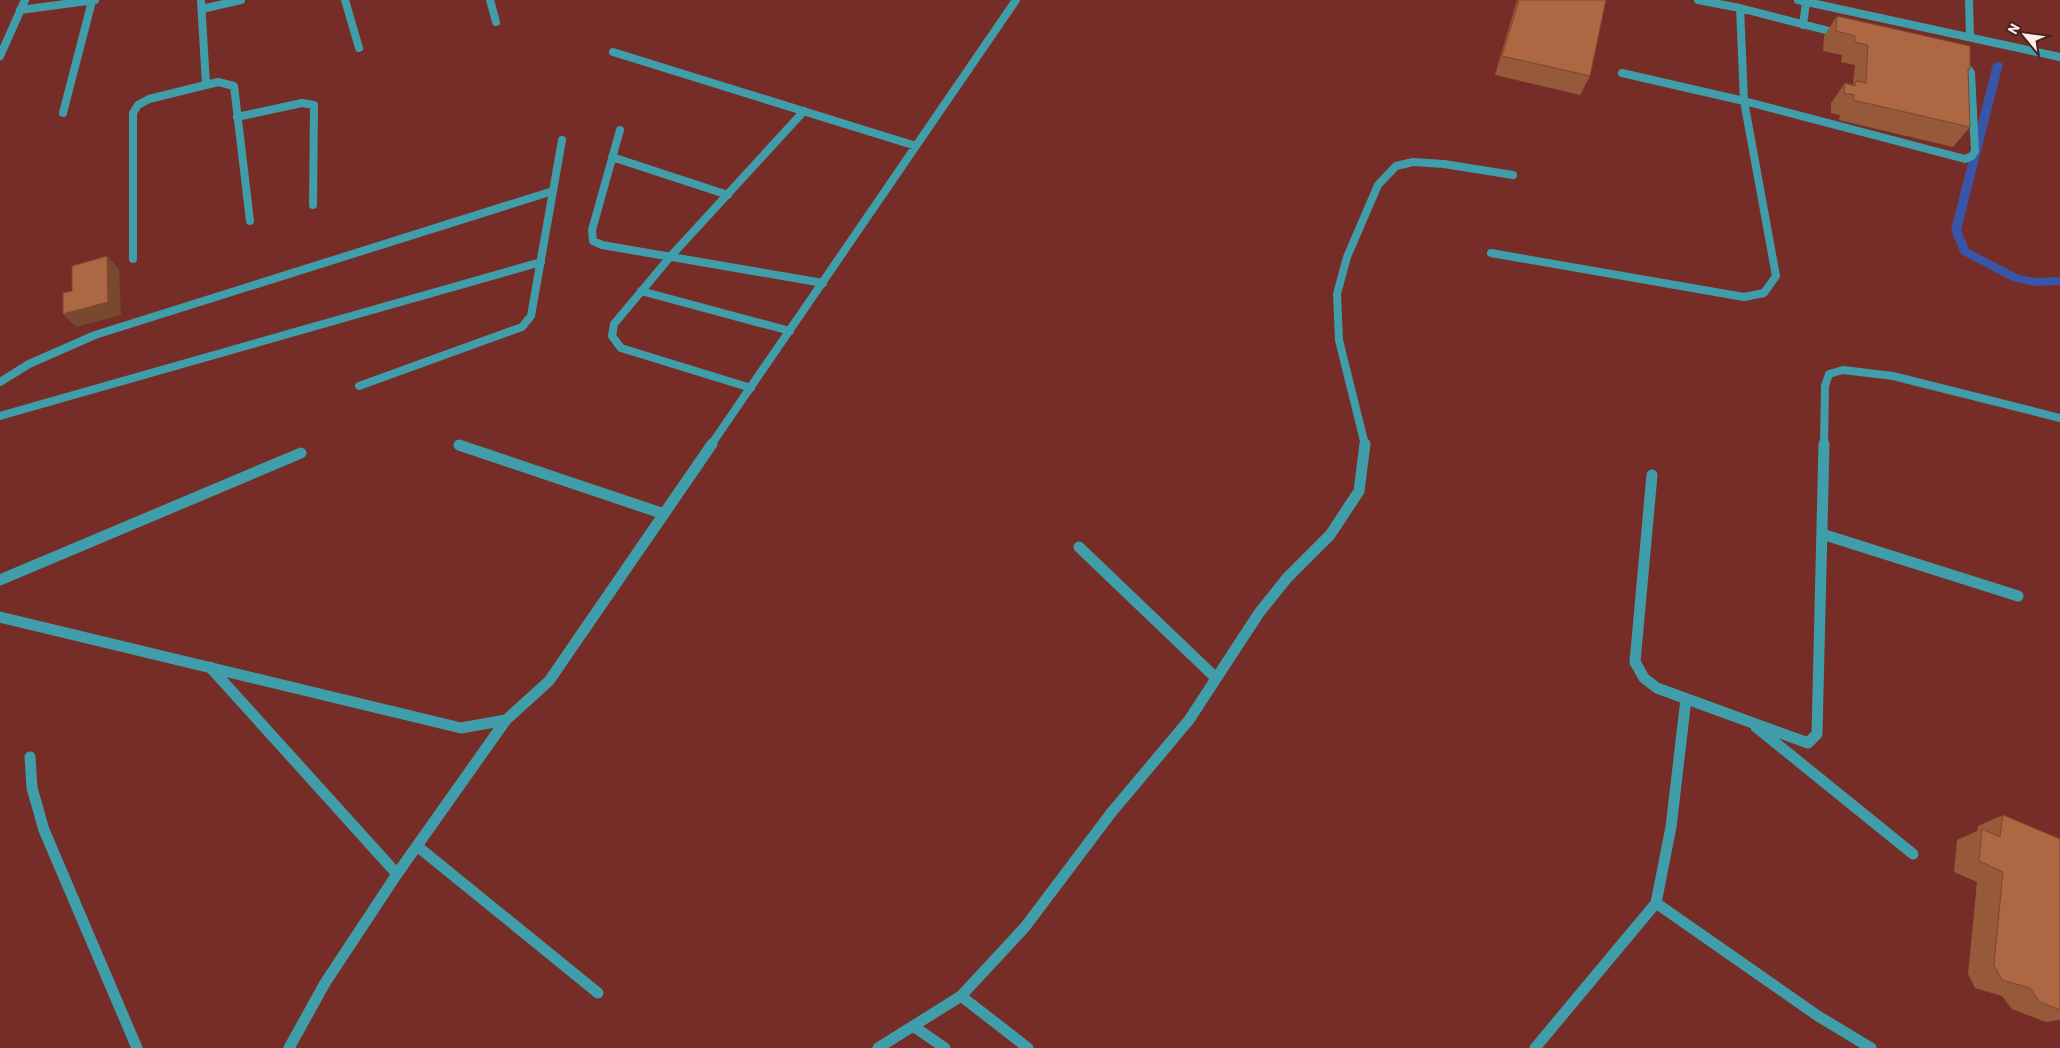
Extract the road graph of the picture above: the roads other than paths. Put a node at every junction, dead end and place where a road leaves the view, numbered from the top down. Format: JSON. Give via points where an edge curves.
{"nodes":[{"id":1,"x":25,"y":0,"type":"edge"},
{"id":2,"x":94,"y":0,"type":"edge"},
{"id":3,"x":201,"y":0,"type":"edge"},
{"id":4,"x":242,"y":0,"type":"edge"},
{"id":5,"x":345,"y":0,"type":"edge"},
{"id":6,"x":490,"y":0,"type":"edge"},
{"id":7,"x":1016,"y":0,"type":"edge"},
{"id":8,"x":1698,"y":0,"type":"edge"},
{"id":9,"x":1969,"y":0,"type":"edge"},
{"id":10,"x":1802,"y":1,"type":"edge"},
{"id":11,"x":1740,"y":8,"type":"junction"},
{"id":12,"x":202,"y":9,"type":"junction"},
{"id":13,"x":20,"y":10,"type":"junction"},
{"id":14,"x":496,"y":22,"type":"dead end"},
{"id":15,"x":1803,"y":25,"type":"junction"},
{"id":16,"x":1850,"y":36,"type":"edge"},
{"id":17,"x":1970,"y":38,"type":"junction"},
{"id":18,"x":359,"y":48,"type":"dead end"},
{"id":19,"x":613,"y":52,"type":"dead end"},
{"id":20,"x":0,"y":56,"type":"edge"},
{"id":21,"x":2060,"y":57,"type":"edge"},
{"id":22,"x":1955,"y":61,"type":"edge"},
{"id":23,"x":1622,"y":73,"type":"dead end"},
{"id":24,"x":206,"y":85,"type":"junction"},
{"id":25,"x":1744,"y":101,"type":"junction"},
{"id":26,"x":804,"y":112,"type":"junction"},
{"id":27,"x":63,"y":113,"type":"dead end"},
{"id":28,"x":237,"y":117,"type":"junction"},
{"id":29,"x":620,"y":130,"type":"dead end"},
{"id":30,"x":562,"y":140,"type":"dead end"},
{"id":31,"x":916,"y":146,"type":"junction"},
{"id":32,"x":612,"y":157,"type":"junction"},
{"id":33,"x":1513,"y":176,"type":"dead end"},
{"id":34,"x":553,"y":191,"type":"junction"},
{"id":35,"x":728,"y":195,"type":"junction"},
{"id":36,"x":313,"y":204,"type":"dead end"},
{"id":37,"x":250,"y":221,"type":"dead end"},
{"id":38,"x":1491,"y":253,"type":"dead end"},
{"id":39,"x":670,"y":257,"type":"junction"},
{"id":40,"x":133,"y":259,"type":"dead end"},
{"id":41,"x":541,"y":262,"type":"junction"},
{"id":42,"x":823,"y":283,"type":"junction"},
{"id":43,"x":642,"y":291,"type":"junction"},
{"id":44,"x":790,"y":331,"type":"junction"},
{"id":45,"x":0,"y":382,"type":"edge"},
{"id":46,"x":359,"y":386,"type":"dead end"},
{"id":47,"x":750,"y":388,"type":"junction"},
{"id":48,"x":0,"y":416,"type":"edge"},
{"id":49,"x":2060,"y":418,"type":"edge"},
{"id":50,"x":459,"y":445,"type":"dead end"},
{"id":51,"x":301,"y":453,"type":"dead end"},
{"id":52,"x":1652,"y":475,"type":"dead end"},
{"id":53,"x":664,"y":514,"type":"junction"},
{"id":54,"x":1822,"y":534,"type":"junction"},
{"id":55,"x":1080,"y":547,"type":"dead end"},
{"id":56,"x":0,"y":580,"type":"edge"},
{"id":57,"x":2018,"y":596,"type":"dead end"},
{"id":58,"x":0,"y":617,"type":"edge"},
{"id":59,"x":210,"y":667,"type":"junction"},
{"id":60,"x":1216,"y":678,"type":"junction"},
{"id":61,"x":1686,"y":699,"type":"junction"},
{"id":62,"x":506,"y":720,"type":"junction"},
{"id":63,"x":1749,"y":722,"type":"junction"},
{"id":64,"x":30,"y":757,"type":"dead end"},
{"id":65,"x":417,"y":846,"type":"junction"},
{"id":66,"x":1913,"y":854,"type":"dead end"},
{"id":67,"x":397,"y":874,"type":"junction"},
{"id":68,"x":1656,"y":903,"type":"junction"},
{"id":69,"x":598,"y":993,"type":"dead end"},
{"id":70,"x":961,"y":996,"type":"junction"},
{"id":71,"x":913,"y":1026,"type":"junction"},
{"id":72,"x":138,"y":1048,"type":"edge"},
{"id":73,"x":289,"y":1048,"type":"edge"},
{"id":74,"x":878,"y":1048,"type":"edge"},
{"id":75,"x":945,"y":1048,"type":"edge"},
{"id":76,"x":1028,"y":1048,"type":"edge"},
{"id":77,"x":1534,"y":1048,"type":"edge"},
{"id":78,"x":1871,"y":1048,"type":"edge"}],
"edges":[{"from":1,"to":13,"type":"street"},
{"from":2,"to":13,"type":"street"},
{"from":2,"to":27,"type":"street"},
{"from":3,"to":12,"type":"street"},
{"from":4,"to":12,"type":"street"},
{"from":5,"to":18,"type":"street"},
{"from":6,"to":14,"type":"street"},
{"from":7,"to":31,"type":"street"},
{"from":8,"to":11,"type":"street"},
{"from":9,"to":17,"type":"street"},
{"from":10,"to":15,"type":"street"},
{"from":10,"to":17,"type":"street"},
{"from":11,"to":15,"type":"street"},
{"from":11,"to":25,"type":"street"},
{"from":12,"to":24,"type":"street"},
{"from":13,"to":20,"type":"street"},
{"from":15,"to":16,"type":"street"},
{"from":17,"to":21,"type":"street"},
{"from":19,"to":26,"type":"street"},
{"from":22,"to":25,"type":"street","via":[[1972,72],[1975,151],[1965,159]]},
{"from":23,"to":25,"type":"street"},
{"from":24,"to":28,"type":"street","via":[[218,82],[234,86]]},
{"from":24,"to":40,"type":"street","via":[[149,99],[138,105],[133,113]]},
{"from":25,"to":38,"type":"street","via":[[1776,276],[1764,293],[1744,297]]},
{"from":26,"to":31,"type":"street"},
{"from":26,"to":35,"type":"street"},
{"from":28,"to":36,"type":"street","via":[[302,103],[314,105]]},
{"from":28,"to":37,"type":"street"},
{"from":29,"to":32,"type":"street"},
{"from":30,"to":34,"type":"street"},
{"from":31,"to":42,"type":"street"},
{"from":32,"to":35,"type":"street"},
{"from":32,"to":39,"type":"street","via":[[592,230],[593,242]]},
{"from":33,"to":60,"type":"street","via":[[1413,162],[1396,166],[1378,185],[1347,257],[1337,294],[1339,340],[1366,444],[1359,491],[1330,535],[1287,578],[1259,613]]},
{"from":34,"to":41,"type":"street"},
{"from":34,"to":45,"type":"street","via":[[95,335],[47,355]]},
{"from":35,"to":39,"type":"street"},
{"from":39,"to":42,"type":"street"},
{"from":39,"to":43,"type":"street"},
{"from":41,"to":46,"type":"street","via":[[531,316],[522,327]]},
{"from":41,"to":48,"type":"street"},
{"from":42,"to":44,"type":"street"},
{"from":43,"to":44,"type":"street"},
{"from":43,"to":47,"type":"street","via":[[614,324],[612,336],[621,348]]},
{"from":44,"to":47,"type":"street"},
{"from":47,"to":53,"type":"street"},
{"from":49,"to":54,"type":"street","via":[[1893,376],[1844,370],[1829,374],[1825,386]]},
{"from":50,"to":53,"type":"street"},
{"from":51,"to":56,"type":"street"},
{"from":52,"to":61,"type":"street","via":[[1635,662],[1644,678],[1657,688]]},
{"from":53,"to":62,"type":"street","via":[[549,681]]},
{"from":54,"to":57,"type":"street"},
{"from":54,"to":63,"type":"street","via":[[1817,734],[1808,743]]},
{"from":55,"to":60,"type":"street"},
{"from":58,"to":59,"type":"street"},
{"from":59,"to":62,"type":"street","via":[[461,728]]},
{"from":59,"to":67,"type":"street"},
{"from":60,"to":70,"type":"street","via":[[1188,720],[1025,927]]},
{"from":61,"to":63,"type":"street"},
{"from":61,"to":68,"type":"street","via":[[1674,811]]},
{"from":62,"to":65,"type":"street"},
{"from":63,"to":66,"type":"street"},
{"from":64,"to":72,"type":"street","via":[[32,788],[44,830]]},
{"from":65,"to":67,"type":"street"},
{"from":65,"to":69,"type":"street"},
{"from":67,"to":73,"type":"street","via":[[325,983]]},
{"from":68,"to":77,"type":"street"},
{"from":68,"to":78,"type":"street","via":[[1818,1016]]},
{"from":70,"to":71,"type":"street"},
{"from":70,"to":76,"type":"street"},
{"from":71,"to":74,"type":"street"},
{"from":71,"to":75,"type":"street"}]}
